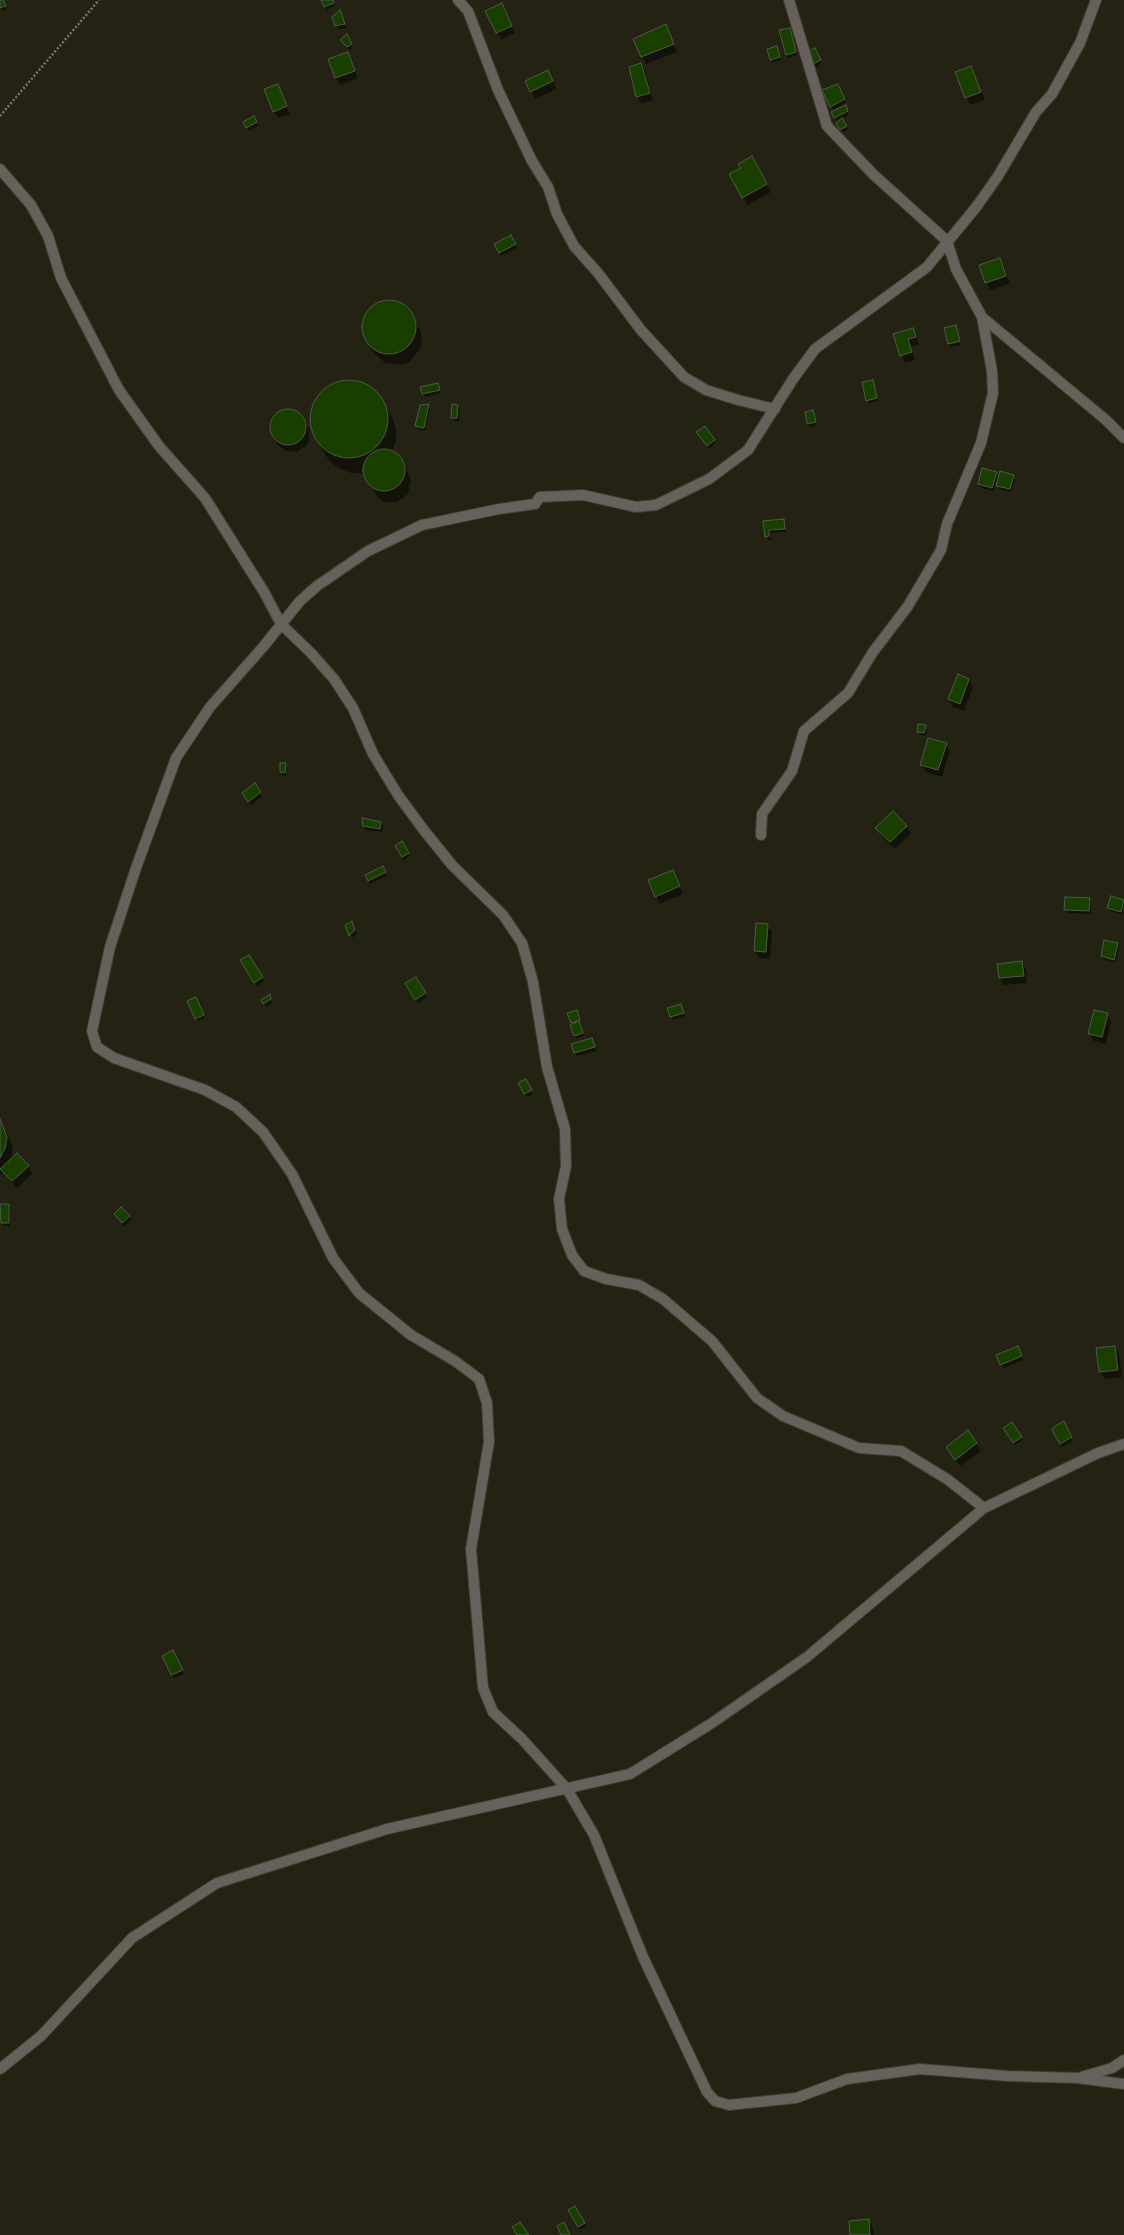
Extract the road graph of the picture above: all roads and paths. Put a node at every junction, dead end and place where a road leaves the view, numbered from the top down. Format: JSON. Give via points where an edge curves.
{"nodes":[{"id":1,"x":99,"y":0,"type":"edge"},
{"id":2,"x":458,"y":0,"type":"edge"},
{"id":3,"x":789,"y":0,"type":"edge"},
{"id":4,"x":1096,"y":0,"type":"edge"},
{"id":5,"x":0,"y":116,"type":"edge"},
{"id":6,"x":0,"y":169,"type":"edge"},
{"id":7,"x":947,"y":241,"type":"junction"},
{"id":8,"x":982,"y":317,"type":"junction"},
{"id":9,"x":775,"y":409,"type":"junction"},
{"id":10,"x":1124,"y":438,"type":"edge"},
{"id":11,"x":281,"y":624,"type":"junction"},
{"id":12,"x":761,"y":835,"type":"dead end"},
{"id":13,"x":1124,"y":1444,"type":"edge"},
{"id":14,"x":984,"y":1508,"type":"junction"},
{"id":15,"x":567,"y":1789,"type":"junction"},
{"id":16,"x":1124,"y":2060,"type":"edge"},
{"id":17,"x":0,"y":2068,"type":"edge"},
{"id":18,"x":1077,"y":2078,"type":"junction"},
{"id":19,"x":1124,"y":2084,"type":"edge"}],
"edges":[{"from":1,"to":5,"type":"path"},
{"from":2,"to":9,"type":"street","via":[[468,11],[498,90],[532,161],[548,187],[557,214],[574,246],[641,330],[684,377],[706,390]]},
{"from":3,"to":7,"type":"street","via":[[827,126],[874,175]]},
{"from":4,"to":7,"type":"street","via":[[1080,43],[1052,94],[1036,112],[977,206]]},
{"from":6,"to":11,"type":"street","via":[[31,205],[48,236],[62,278],[119,390],[159,446],[205,498]]},
{"from":7,"to":8,"type":"street","via":[[956,269]]},
{"from":7,"to":9,"type":"street","via":[[927,267],[815,349]]},
{"from":8,"to":10,"type":"street","via":[[1106,420]]},
{"from":8,"to":12,"type":"street","via":[[992,371],[993,393],[980,443],[947,524],[941,550],[908,606],[873,652],[848,693],[804,731],[792,770],[762,814]]},
{"from":9,"to":11,"type":"street","via":[[748,450],[709,479],[656,505],[636,507],[584,495],[540,497],[534,504],[422,525],[368,551],[317,586],[300,601]]},
{"from":11,"to":14,"type":"street","via":[[334,679],[353,708],[373,754],[422,829],[452,866],[503,915],[522,942],[533,982],[547,1067],[565,1129],[566,1166],[559,1198],[562,1229],[572,1255],[584,1271],[606,1279],[639,1285],[663,1299],[712,1341],[758,1398],[783,1416],[860,1448],[901,1452],[947,1479]]},
{"from":11,"to":15,"type":"street","via":[[210,707],[176,758],[110,947],[92,1031],[97,1047],[114,1058],[205,1090],[236,1108],[263,1132],[292,1174],[333,1258],[360,1293],[411,1335],[455,1361],[480,1380],[487,1403],[489,1442],[471,1549],[482,1688],[493,1712],[522,1739]]},
{"from":13,"to":14,"type":"street","via":[[1098,1453]]},
{"from":14,"to":15,"type":"street","via":[[807,1657],[712,1723],[630,1774]]},
{"from":15,"to":17,"type":"street","via":[[387,1829],[217,1883],[132,1938],[41,2036]]},
{"from":15,"to":18,"type":"street","via":[[594,1835],[643,1957],[706,2092],[715,2102],[729,2105],[796,2098],[847,2079],[920,2069]]},
{"from":16,"to":18,"type":"street","via":[[1112,2068]]},
{"from":18,"to":19,"type":"street"}]}
